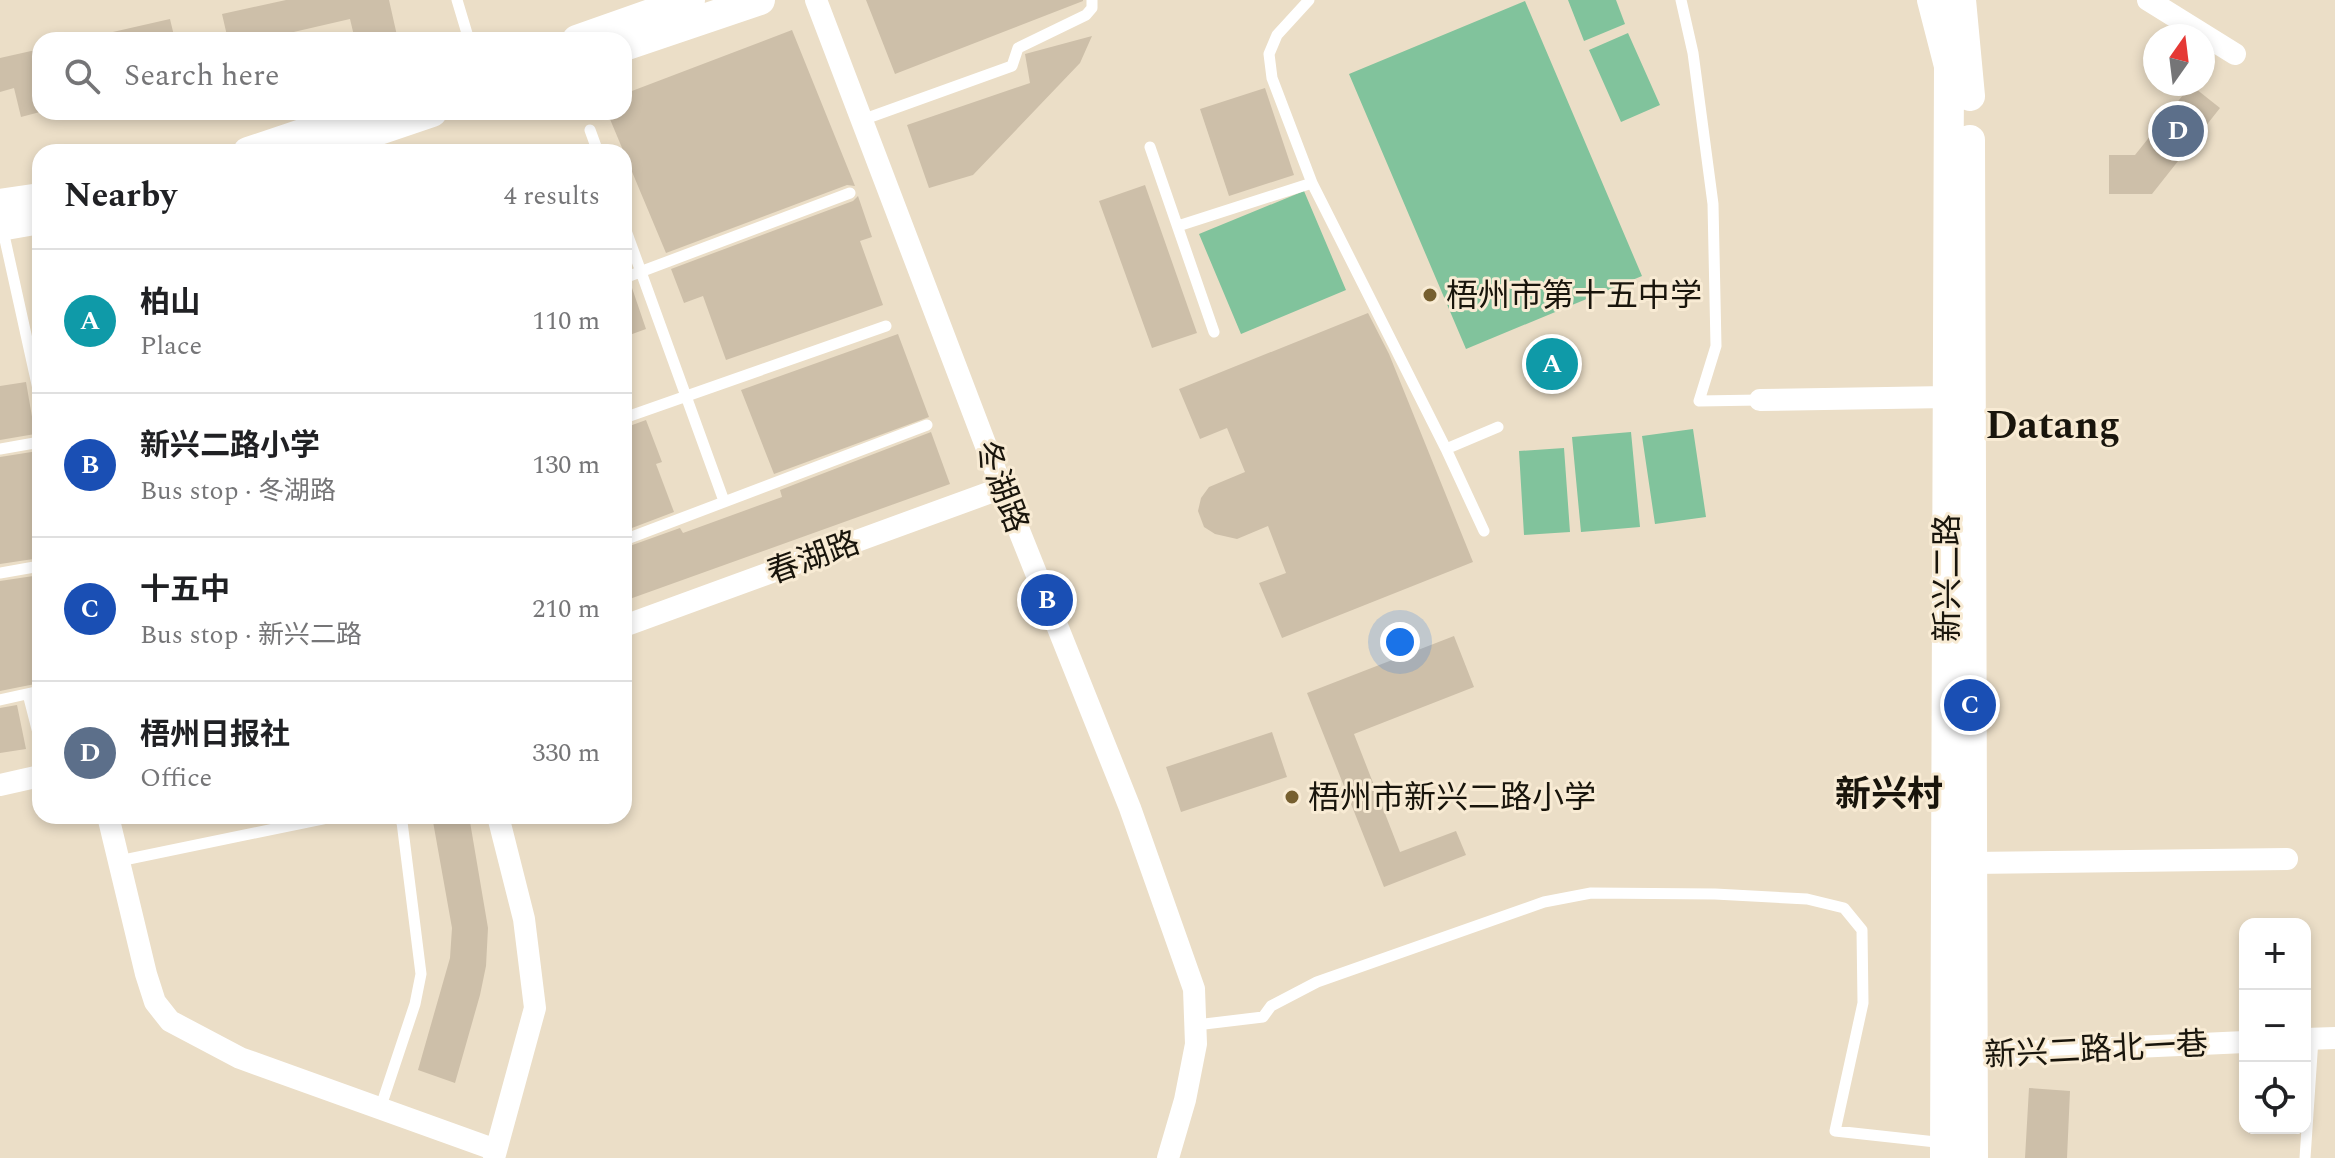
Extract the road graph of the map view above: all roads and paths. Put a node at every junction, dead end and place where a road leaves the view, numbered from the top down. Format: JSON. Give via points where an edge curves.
{"nodes":[{"id":1,"x":457,"y":0,"type":"edge"},
{"id":2,"x":690,"y":0,"type":"edge"},
{"id":3,"x":760,"y":0,"type":"edge"},
{"id":4,"x":816,"y":0,"type":"edge"},
{"id":5,"x":1092,"y":0,"type":"edge"},
{"id":6,"x":1309,"y":0,"type":"edge"},
{"id":7,"x":1681,"y":0,"type":"edge"},
{"id":8,"x":1932,"y":0,"type":"edge"},
{"id":9,"x":1961,"y":0,"type":"edge"},
{"id":10,"x":2148,"y":0,"type":"edge"},
{"id":11,"x":467,"y":32,"type":"edge"},
{"id":12,"x":600,"y":32,"type":"edge"},
{"id":13,"x":632,"y":43,"type":"edge"},
{"id":14,"x":2235,"y":54,"type":"dead end"},
{"id":15,"x":343,"y":120,"type":"edge"},
{"id":16,"x":409,"y":120,"type":"edge"},
{"id":17,"x":862,"y":120,"type":"junction"},
{"id":18,"x":590,"y":130,"type":"dead end"},
{"id":19,"x":272,"y":144,"type":"edge"},
{"id":20,"x":342,"y":144,"type":"edge"},
{"id":21,"x":595,"y":144,"type":"edge"},
{"id":22,"x":1150,"y":147,"type":"dead end"},
{"id":23,"x":1312,"y":183,"type":"junction"},
{"id":24,"x":850,"y":193,"type":"dead end"},
{"id":25,"x":32,"y":202,"type":"edge"},
{"id":26,"x":1,"y":219,"type":"edge"},
{"id":27,"x":32,"y":219,"type":"edge"},
{"id":28,"x":1178,"y":226,"type":"junction"},
{"id":29,"x":632,"y":247,"type":"edge"},
{"id":30,"x":641,"y":272,"type":"junction"},
{"id":31,"x":632,"y":275,"type":"edge"},
{"id":32,"x":886,"y":326,"type":"dead end"},
{"id":33,"x":1214,"y":332,"type":"dead end"},
{"id":34,"x":32,"y":361,"type":"edge"},
{"id":35,"x":686,"y":396,"type":"junction"},
{"id":36,"x":1948,"y":397,"type":"junction"},
{"id":37,"x":1760,"y":400,"type":"joint"},
{"id":38,"x":632,"y":415,"type":"edge"},
{"id":39,"x":927,"y":425,"type":"dead end"},
{"id":40,"x":1498,"y":427,"type":"dead end"},
{"id":41,"x":32,"y":443,"type":"edge"},
{"id":42,"x":0,"y":449,"type":"edge"},
{"id":43,"x":1446,"y":449,"type":"junction"},
{"id":44,"x":1002,"y":488,"type":"junction"},
{"id":45,"x":724,"y":501,"type":"junction"},
{"id":46,"x":1484,"y":531,"type":"dead end"},
{"id":47,"x":632,"y":537,"type":"edge"},
{"id":48,"x":32,"y":567,"type":"edge"},
{"id":49,"x":0,"y":573,"type":"edge"},
{"id":50,"x":632,"y":623,"type":"edge"},
{"id":51,"x":32,"y":692,"type":"edge"},
{"id":52,"x":0,"y":700,"type":"edge"},
{"id":53,"x":32,"y":778,"type":"edge"},
{"id":54,"x":0,"y":785,"type":"edge"},
{"id":55,"x":110,"y":824,"type":"edge"},
{"id":56,"x":298,"y":824,"type":"edge"},
{"id":57,"x":402,"y":824,"type":"edge"},
{"id":58,"x":500,"y":824,"type":"edge"},
{"id":59,"x":2287,"y":859,"type":"dead end"},
{"id":60,"x":119,"y":861,"type":"junction"},
{"id":61,"x":1971,"y":863,"type":"junction"},
{"id":62,"x":1196,"y":1025,"type":"junction"},
{"id":63,"x":2318,"y":1039,"type":"edge"},
{"id":64,"x":2239,"y":1042,"type":"edge"},
{"id":65,"x":1959,"y":1055,"type":"junction"},
{"id":66,"x":380,"y":1109,"type":"junction"},
{"id":67,"x":1945,"y":1151,"type":"edge"},
{"id":68,"x":495,"y":1154,"type":"edge"},
{"id":69,"x":1168,"y":1158,"type":"edge"},
{"id":70,"x":1973,"y":1158,"type":"edge"},
{"id":71,"x":2305,"y":1158,"type":"edge"}],
"edges":[{"from":1,"to":11,"type":"lane"},
{"from":2,"to":12,"type":"main road"},
{"from":3,"to":13,"type":"main road"},
{"from":4,"to":17,"type":"street","name":"冬湖路"},
{"from":5,"to":17,"type":"lane","via":[[1086,15],[1018,48],[1012,66]]},
{"from":6,"to":23,"type":"lane","via":[[1277,35],[1269,54],[1272,78]]},
{"from":7,"to":37,"type":"lane","via":[[1713,204],[1716,346],[1699,401]]},
{"from":8,"to":36,"type":"main road","name":"新兴二路","via":[[1949,66]]},
{"from":9,"to":61,"type":"main road","name":"新兴二路","via":[[1970,74]]},
{"from":10,"to":14,"type":"street"},
{"from":15,"to":19,"type":"main road"},
{"from":16,"to":20,"type":"main road"},
{"from":17,"to":44,"type":"street","name":"冬湖路"},
{"from":18,"to":21,"type":"lane"},
{"from":22,"to":28,"type":"lane"},
{"from":23,"to":28,"type":"lane"},
{"from":23,"to":43,"type":"lane"},
{"from":24,"to":30,"type":"lane"},
{"from":25,"to":26,"type":"main road"},
{"from":26,"to":27,"type":"main road"},
{"from":26,"to":34,"type":"lane"},
{"from":28,"to":33,"type":"lane"},
{"from":29,"to":30,"type":"lane"},
{"from":30,"to":31,"type":"lane"},
{"from":30,"to":35,"type":"lane"},
{"from":32,"to":35,"type":"lane"},
{"from":35,"to":38,"type":"lane"},
{"from":35,"to":45,"type":"lane"},
{"from":36,"to":37,"type":"street"},
{"from":36,"to":65,"type":"main road","name":"新兴二路"},
{"from":39,"to":45,"type":"lane"},
{"from":40,"to":43,"type":"lane"},
{"from":41,"to":42,"type":"lane"},
{"from":43,"to":46,"type":"lane"},
{"from":44,"to":50,"type":"street","name":"春湖路"},
{"from":44,"to":62,"type":"street","name":"冬湖路","via":[[1130,808],[1194,989]]},
{"from":45,"to":47,"type":"lane"},
{"from":48,"to":49,"type":"lane"},
{"from":51,"to":52,"type":"lane"},
{"from":53,"to":54,"type":"street"},
{"from":55,"to":60,"type":"street"},
{"from":56,"to":60,"type":"lane"},
{"from":57,"to":66,"type":"lane","via":[[421,974]]},
{"from":58,"to":68,"type":"street","via":[[524,919],[535,1008]]},
{"from":59,"to":61,"type":"street"},
{"from":60,"to":66,"type":"street","via":[[155,1002],[170,1021],[240,1058]]},
{"from":61,"to":65,"type":"main road","name":"新兴二路"},
{"from":62,"to":67,"type":"lane","via":[[1263,1017],[1271,1006],[1317,982],[1544,902],[1591,893],[1807,899],[1844,908],[1862,930],[1863,1003],[1835,1131]]},
{"from":62,"to":69,"type":"street","name":"冬湖路","via":[[1185,1100]]},
{"from":63,"to":71,"type":"lane"},
{"from":64,"to":65,"type":"street","name":"新兴二路北一巷"},
{"from":65,"to":67,"type":"main road","name":"新兴二路"},
{"from":65,"to":70,"type":"main road","name":"新兴二路"},
{"from":66,"to":68,"type":"street"}]}
